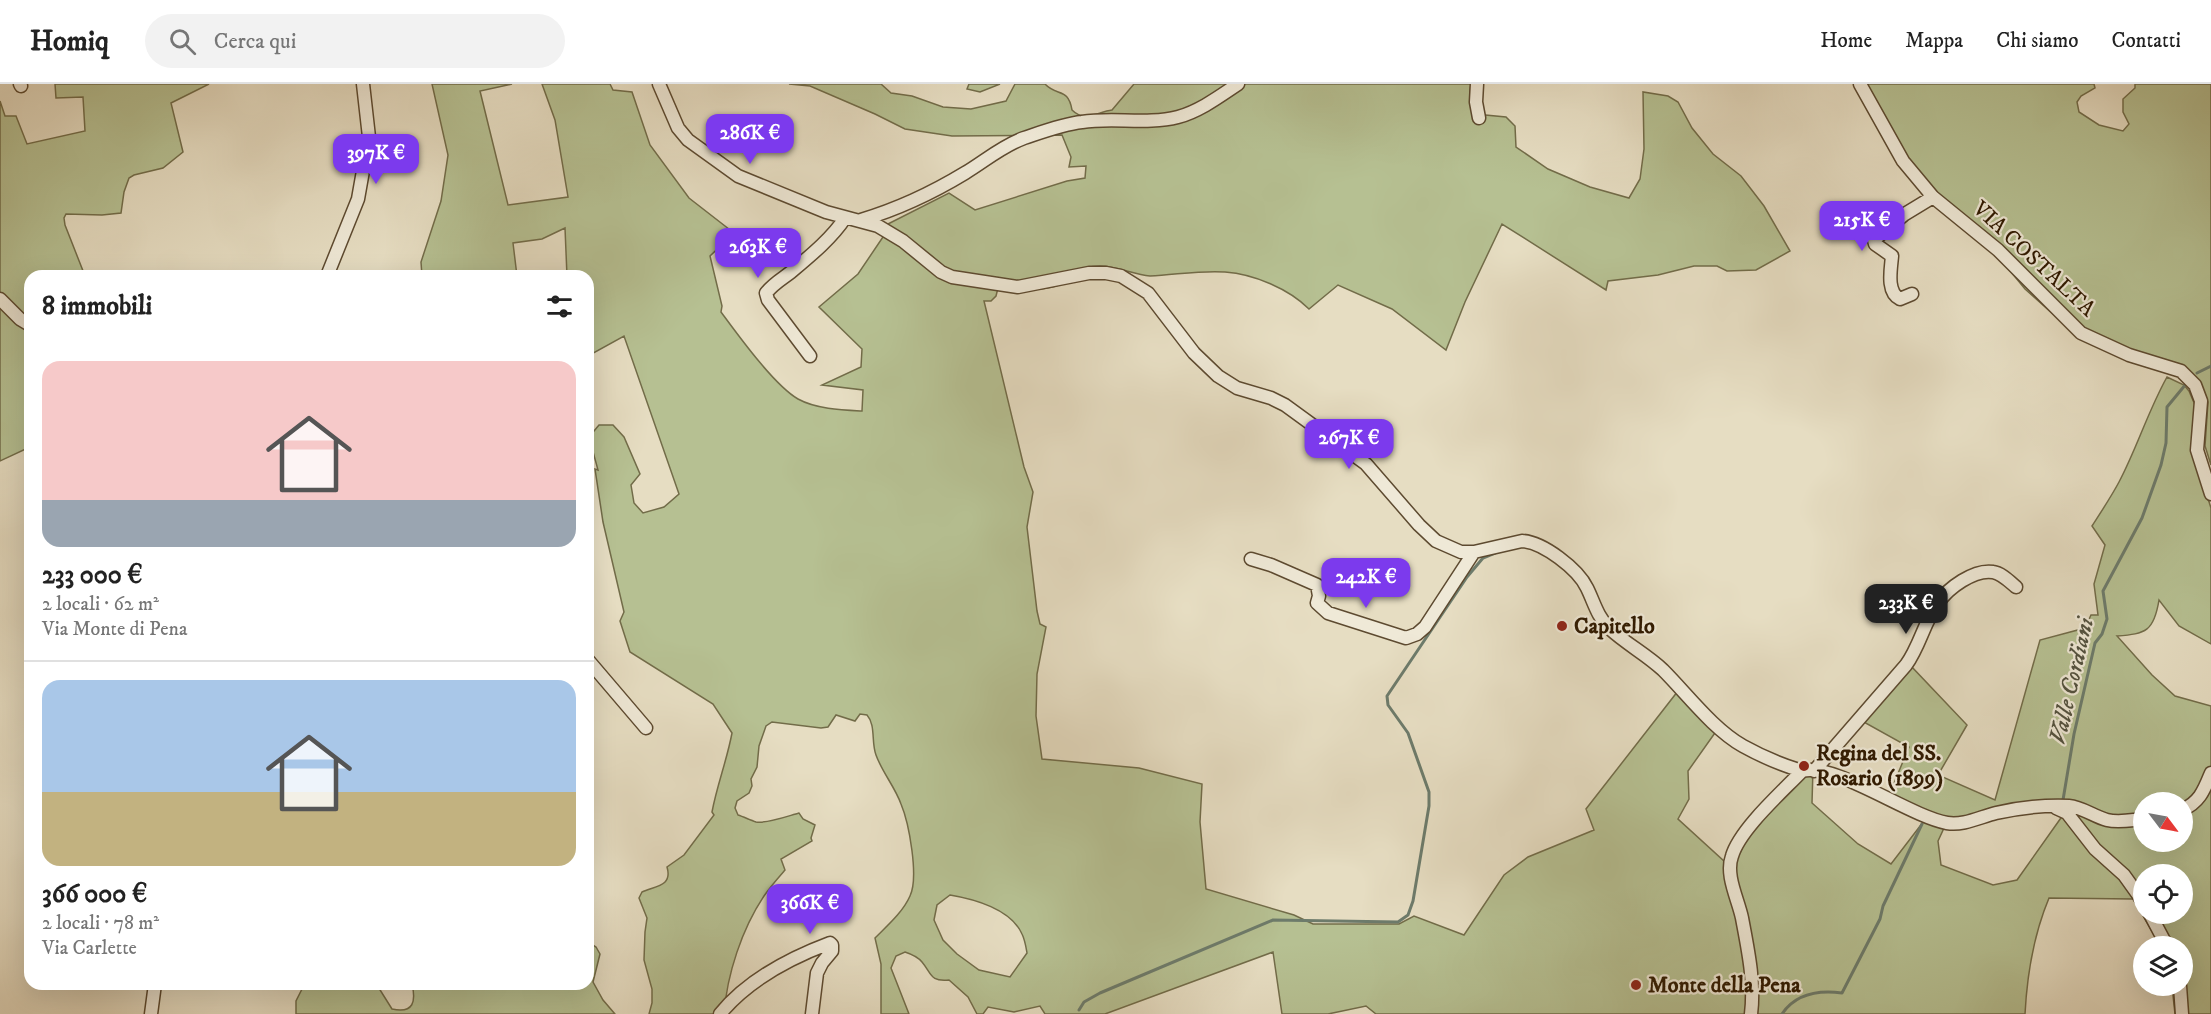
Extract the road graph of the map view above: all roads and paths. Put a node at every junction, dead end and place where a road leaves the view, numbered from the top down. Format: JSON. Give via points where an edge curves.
{"nodes":[{"id":1,"x":363,"y":84,"type":"edge"},
{"id":2,"x":659,"y":84,"type":"edge"},
{"id":3,"x":1238,"y":84,"type":"edge"},
{"id":4,"x":1477,"y":84,"type":"edge"},
{"id":5,"x":1860,"y":84,"type":"edge"},
{"id":6,"x":1479,"y":118,"type":"dead end"},
{"id":7,"x":1933,"y":197,"type":"junction"},
{"id":8,"x":845,"y":218,"type":"junction"},
{"id":9,"x":860,"y":221,"type":"junction"},
{"id":10,"x":329,"y":270,"type":"edge"},
{"id":11,"x":1912,"y":294,"type":"dead end"},
{"id":12,"x":0,"y":299,"type":"edge"},
{"id":13,"x":24,"y":321,"type":"edge"},
{"id":14,"x":810,"y":356,"type":"dead end"},
{"id":15,"x":2211,"y":494,"type":"edge"},
{"id":16,"x":1474,"y":552,"type":"junction"},
{"id":17,"x":1251,"y":559,"type":"dead end"},
{"id":18,"x":2016,"y":587,"type":"dead end"},
{"id":19,"x":594,"y":667,"type":"edge"},
{"id":20,"x":646,"y":728,"type":"dead end"},
{"id":21,"x":1808,"y":771,"type":"junction"},
{"id":22,"x":2211,"y":773,"type":"edge"},
{"id":23,"x":2193,"y":802,"type":"edge"},
{"id":24,"x":2055,"y":808,"type":"junction"},
{"id":25,"x":2133,"y":820,"type":"edge"},
{"id":26,"x":2133,"y":888,"type":"edge"},
{"id":27,"x":154,"y":990,"type":"edge"},
{"id":28,"x":2181,"y":996,"type":"edge"},
{"id":29,"x":151,"y":1014,"type":"edge"},
{"id":30,"x":720,"y":1014,"type":"edge"},
{"id":31,"x":812,"y":1014,"type":"edge"},
{"id":32,"x":1751,"y":1014,"type":"edge"},
{"id":33,"x":2182,"y":1014,"type":"edge"}],
"edges":[{"from":1,"to":10,"type":"street","via":[[369,137],[358,199]]},
{"from":2,"to":8,"type":"street","via":[[678,128],[688,140],[738,176]]},
{"from":3,"to":9,"type":"street","via":[[1179,117],[1082,122],[1023,138],[931,192]]},
{"from":4,"to":6,"type":"street"},
{"from":5,"to":7,"type":"street","name":"VIA COSTALTA","via":[[1902,161]]},
{"from":7,"to":11,"type":"street","via":[[1874,240],[1892,256],[1891,289],[1895,296],[1900,299]]},
{"from":7,"to":15,"type":"street","name":"VIA COSTALTA","via":[[1998,250],[2080,333],[2129,355],[2181,371],[2195,385],[2201,401],[2198,450]]},
{"from":8,"to":9,"type":"street"},
{"from":8,"to":14,"type":"street","via":[[819,247],[766,293]]},
{"from":9,"to":16,"type":"street","via":[[878,226],[903,241],[952,277],[1018,287],[1089,273],[1106,273],[1131,281],[1148,293],[1207,368],[1237,388],[1285,405],[1366,464],[1436,541],[1461,552]]},
{"from":12,"to":13,"type":"street"},
{"from":16,"to":17,"type":"street","via":[[1425,627],[1406,638],[1328,613],[1317,603],[1317,585]]},
{"from":16,"to":21,"type":"street","via":[[1522,541],[1546,549],[1581,579],[1602,620],[1664,671],[1727,734],[1743,746]]},
{"from":18,"to":21,"type":"street","via":[[2001,575],[1986,572],[1968,577],[1947,593],[1938,602],[1906,665]]},
{"from":19,"to":20,"type":"street"},
{"from":21,"to":24,"type":"street","via":[[1852,782],[1948,823],[1997,813]]},
{"from":21,"to":32,"type":"street","via":[[1742,837],[1731,858],[1750,966]]},
{"from":22,"to":23,"type":"street"},
{"from":24,"to":25,"type":"street","via":[[2070,806],[2117,822]]},
{"from":24,"to":26,"type":"street","via":[[2067,813]]},
{"from":27,"to":29,"type":"street"},
{"from":28,"to":33,"type":"street"},
{"from":30,"to":31,"type":"street","via":[[732,999],[752,985],[830,943],[832,951],[818,973]]}]}
